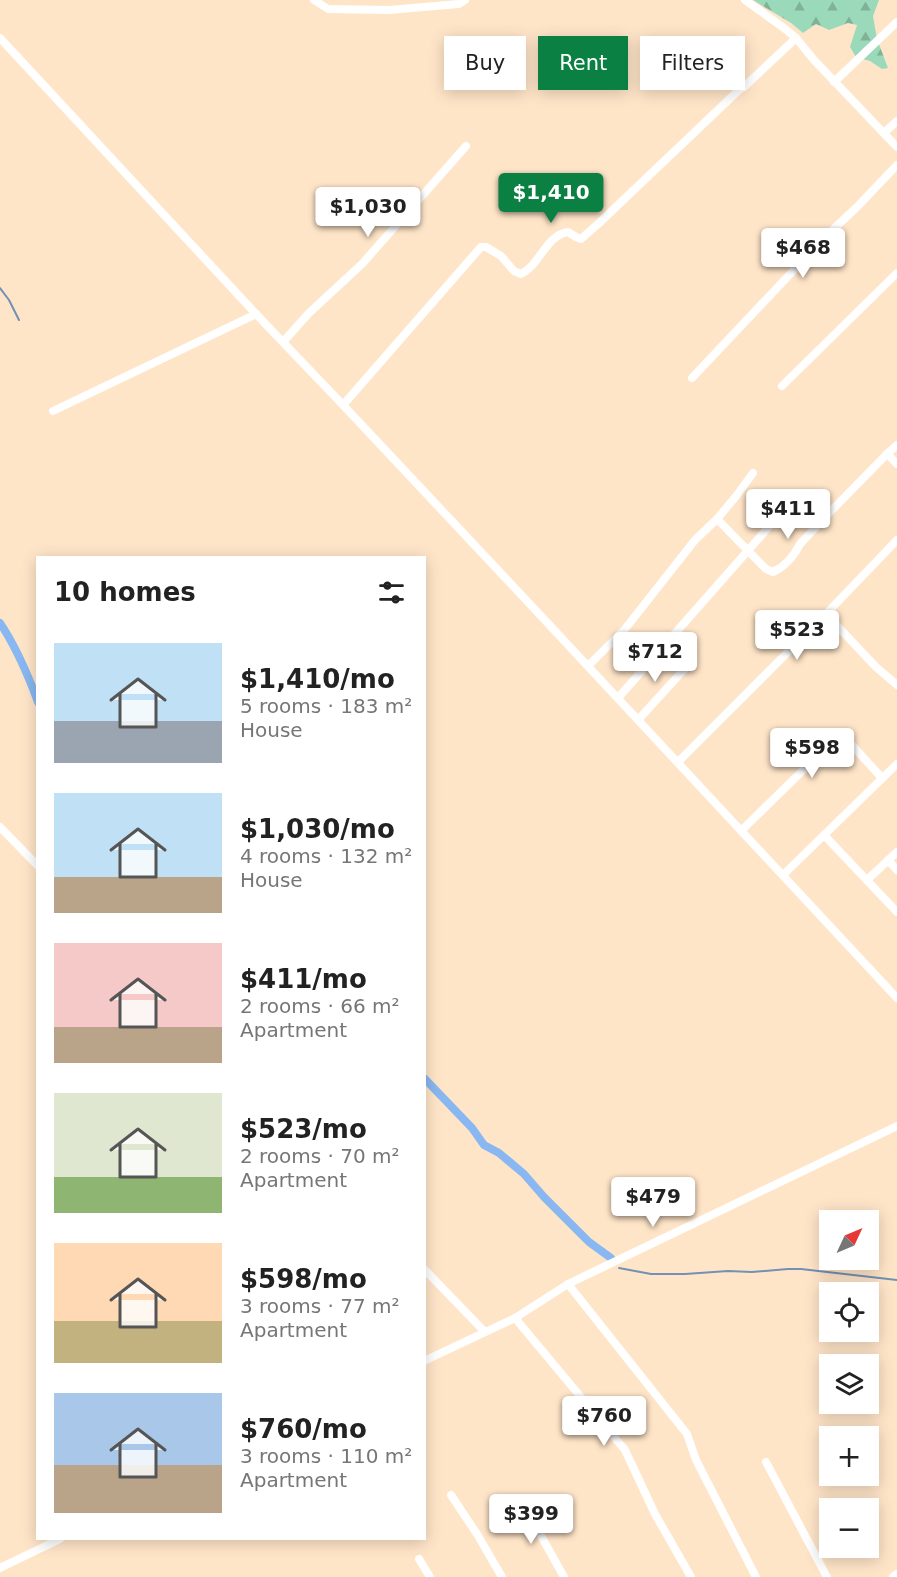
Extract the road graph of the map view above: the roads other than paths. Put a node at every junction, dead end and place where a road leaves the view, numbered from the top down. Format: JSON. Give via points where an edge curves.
{"nodes":[{"id":1,"x":314,"y":0,"type":"edge"},
{"id":2,"x":465,"y":0,"type":"edge"},
{"id":3,"x":745,"y":0,"type":"edge"},
{"id":4,"x":897,"y":22,"type":"edge"},
{"id":5,"x":0,"y":38,"type":"edge"},
{"id":6,"x":796,"y":38,"type":"junction"},
{"id":7,"x":834,"y":82,"type":"junction"},
{"id":8,"x":897,"y":121,"type":"edge"},
{"id":9,"x":884,"y":133,"type":"junction"},
{"id":10,"x":466,"y":146,"type":"dead end"},
{"id":11,"x":897,"y":147,"type":"edge"},
{"id":12,"x":897,"y":165,"type":"edge"},
{"id":13,"x":897,"y":273,"type":"edge"},
{"id":14,"x":256,"y":314,"type":"junction"},
{"id":15,"x":283,"y":342,"type":"junction"},
{"id":16,"x":692,"y":378,"type":"dead end"},
{"id":17,"x":782,"y":386,"type":"dead end"},
{"id":18,"x":343,"y":405,"type":"junction"},
{"id":19,"x":53,"y":411,"type":"dead end"},
{"id":20,"x":897,"y":445,"type":"edge"},
{"id":21,"x":887,"y":454,"type":"junction"},
{"id":22,"x":897,"y":464,"type":"edge"},
{"id":23,"x":753,"y":473,"type":"dead end"},
{"id":24,"x":782,"y":512,"type":"dead end"},
{"id":25,"x":717,"y":519,"type":"junction"},
{"id":26,"x":897,"y":540,"type":"edge"},
{"id":27,"x":748,"y":550,"type":"junction"},
{"id":28,"x":826,"y":614,"type":"junction"},
{"id":29,"x":690,"y":663,"type":"dead end"},
{"id":30,"x":588,"y":666,"type":"junction"},
{"id":31,"x":897,"y":685,"type":"edge"},
{"id":32,"x":618,"y":698,"type":"junction"},
{"id":33,"x":638,"y":720,"type":"junction"},
{"id":34,"x":678,"y":762,"type":"junction"},
{"id":35,"x":897,"y":764,"type":"edge"},
{"id":36,"x":882,"y":778,"type":"junction"},
{"id":37,"x":0,"y":827,"type":"edge"},
{"id":38,"x":741,"y":831,"type":"junction"},
{"id":39,"x":824,"y":836,"type":"junction"},
{"id":40,"x":897,"y":852,"type":"edge"},
{"id":41,"x":888,"y":860,"type":"junction"},
{"id":42,"x":36,"y":864,"type":"edge"},
{"id":43,"x":897,"y":870,"type":"edge"},
{"id":44,"x":783,"y":875,"type":"junction"},
{"id":45,"x":867,"y":880,"type":"junction"},
{"id":46,"x":897,"y":912,"type":"edge"},
{"id":47,"x":897,"y":998,"type":"edge"},
{"id":48,"x":897,"y":1126,"type":"edge"},
{"id":49,"x":426,"y":1271,"type":"edge"},
{"id":50,"x":568,"y":1284,"type":"junction"},
{"id":51,"x":515,"y":1318,"type":"junction"},
{"id":52,"x":485,"y":1332,"type":"junction"},
{"id":53,"x":426,"y":1360,"type":"edge"},
{"id":54,"x":766,"y":1462,"type":"dead end"},
{"id":55,"x":451,"y":1495,"type":"dead end"},
{"id":56,"x":521,"y":1500,"type":"dead end"},
{"id":57,"x":58,"y":1540,"type":"edge"},
{"id":58,"x":419,"y":1559,"type":"dead end"},
{"id":59,"x":0,"y":1568,"type":"edge"},
{"id":60,"x":897,"y":1574,"type":"edge"},
{"id":61,"x":430,"y":1577,"type":"edge"},
{"id":62,"x":502,"y":1577,"type":"edge"},
{"id":63,"x":564,"y":1577,"type":"edge"},
{"id":64,"x":690,"y":1577,"type":"edge"},
{"id":65,"x":756,"y":1577,"type":"edge"},
{"id":66,"x":827,"y":1577,"type":"edge"},
{"id":67,"x":893,"y":1577,"type":"edge"}],
"edges":[{"from":1,"to":2,"type":"street","via":[[328,9],[389,10],[459,4]]},
{"from":3,"to":6,"type":"street"},
{"from":4,"to":7,"type":"street"},
{"from":5,"to":14,"type":"street"},
{"from":6,"to":7,"type":"street"},
{"from":6,"to":18,"type":"street","via":[[581,239],[568,232],[557,235],[529,270],[521,274],[501,256],[481,247]]},
{"from":7,"to":9,"type":"street"},
{"from":8,"to":9,"type":"street"},
{"from":9,"to":11,"type":"street"},
{"from":10,"to":15,"type":"street","via":[[362,264]]},
{"from":12,"to":16,"type":"street"},
{"from":13,"to":17,"type":"street"},
{"from":14,"to":15,"type":"street"},
{"from":14,"to":19,"type":"street"},
{"from":15,"to":18,"type":"street"},
{"from":18,"to":30,"type":"street"},
{"from":20,"to":21,"type":"street"},
{"from":21,"to":22,"type":"street"},
{"from":21,"to":27,"type":"street","via":[[781,569],[766,569]]},
{"from":23,"to":25,"type":"street"},
{"from":24,"to":27,"type":"street"},
{"from":25,"to":27,"type":"street"},
{"from":25,"to":30,"type":"street","via":[[695,540],[625,629]]},
{"from":26,"to":28,"type":"street"},
{"from":27,"to":32,"type":"street"},
{"from":28,"to":31,"type":"street"},
{"from":28,"to":34,"type":"street"},
{"from":29,"to":33,"type":"street"},
{"from":30,"to":32,"type":"street"},
{"from":32,"to":33,"type":"street"},
{"from":33,"to":34,"type":"street"},
{"from":34,"to":38,"type":"street"},
{"from":35,"to":36,"type":"street"},
{"from":36,"to":38,"type":"street","via":[[841,734]]},
{"from":36,"to":39,"type":"street"},
{"from":37,"to":42,"type":"street"},
{"from":38,"to":44,"type":"street"},
{"from":39,"to":44,"type":"street"},
{"from":39,"to":45,"type":"street"},
{"from":40,"to":41,"type":"street"},
{"from":41,"to":43,"type":"street"},
{"from":41,"to":45,"type":"street"},
{"from":44,"to":47,"type":"street"},
{"from":45,"to":46,"type":"street"},
{"from":48,"to":50,"type":"street"},
{"from":49,"to":52,"type":"street"},
{"from":50,"to":51,"type":"street"},
{"from":50,"to":65,"type":"street","via":[[687,1434],[700,1469]]},
{"from":51,"to":52,"type":"street"},
{"from":51,"to":64,"type":"street","via":[[625,1450]]},
{"from":52,"to":53,"type":"street"},
{"from":54,"to":66,"type":"street"},
{"from":55,"to":62,"type":"street"},
{"from":56,"to":63,"type":"street"},
{"from":57,"to":59,"type":"street"},
{"from":58,"to":61,"type":"street"},
{"from":60,"to":67,"type":"street"}]}
